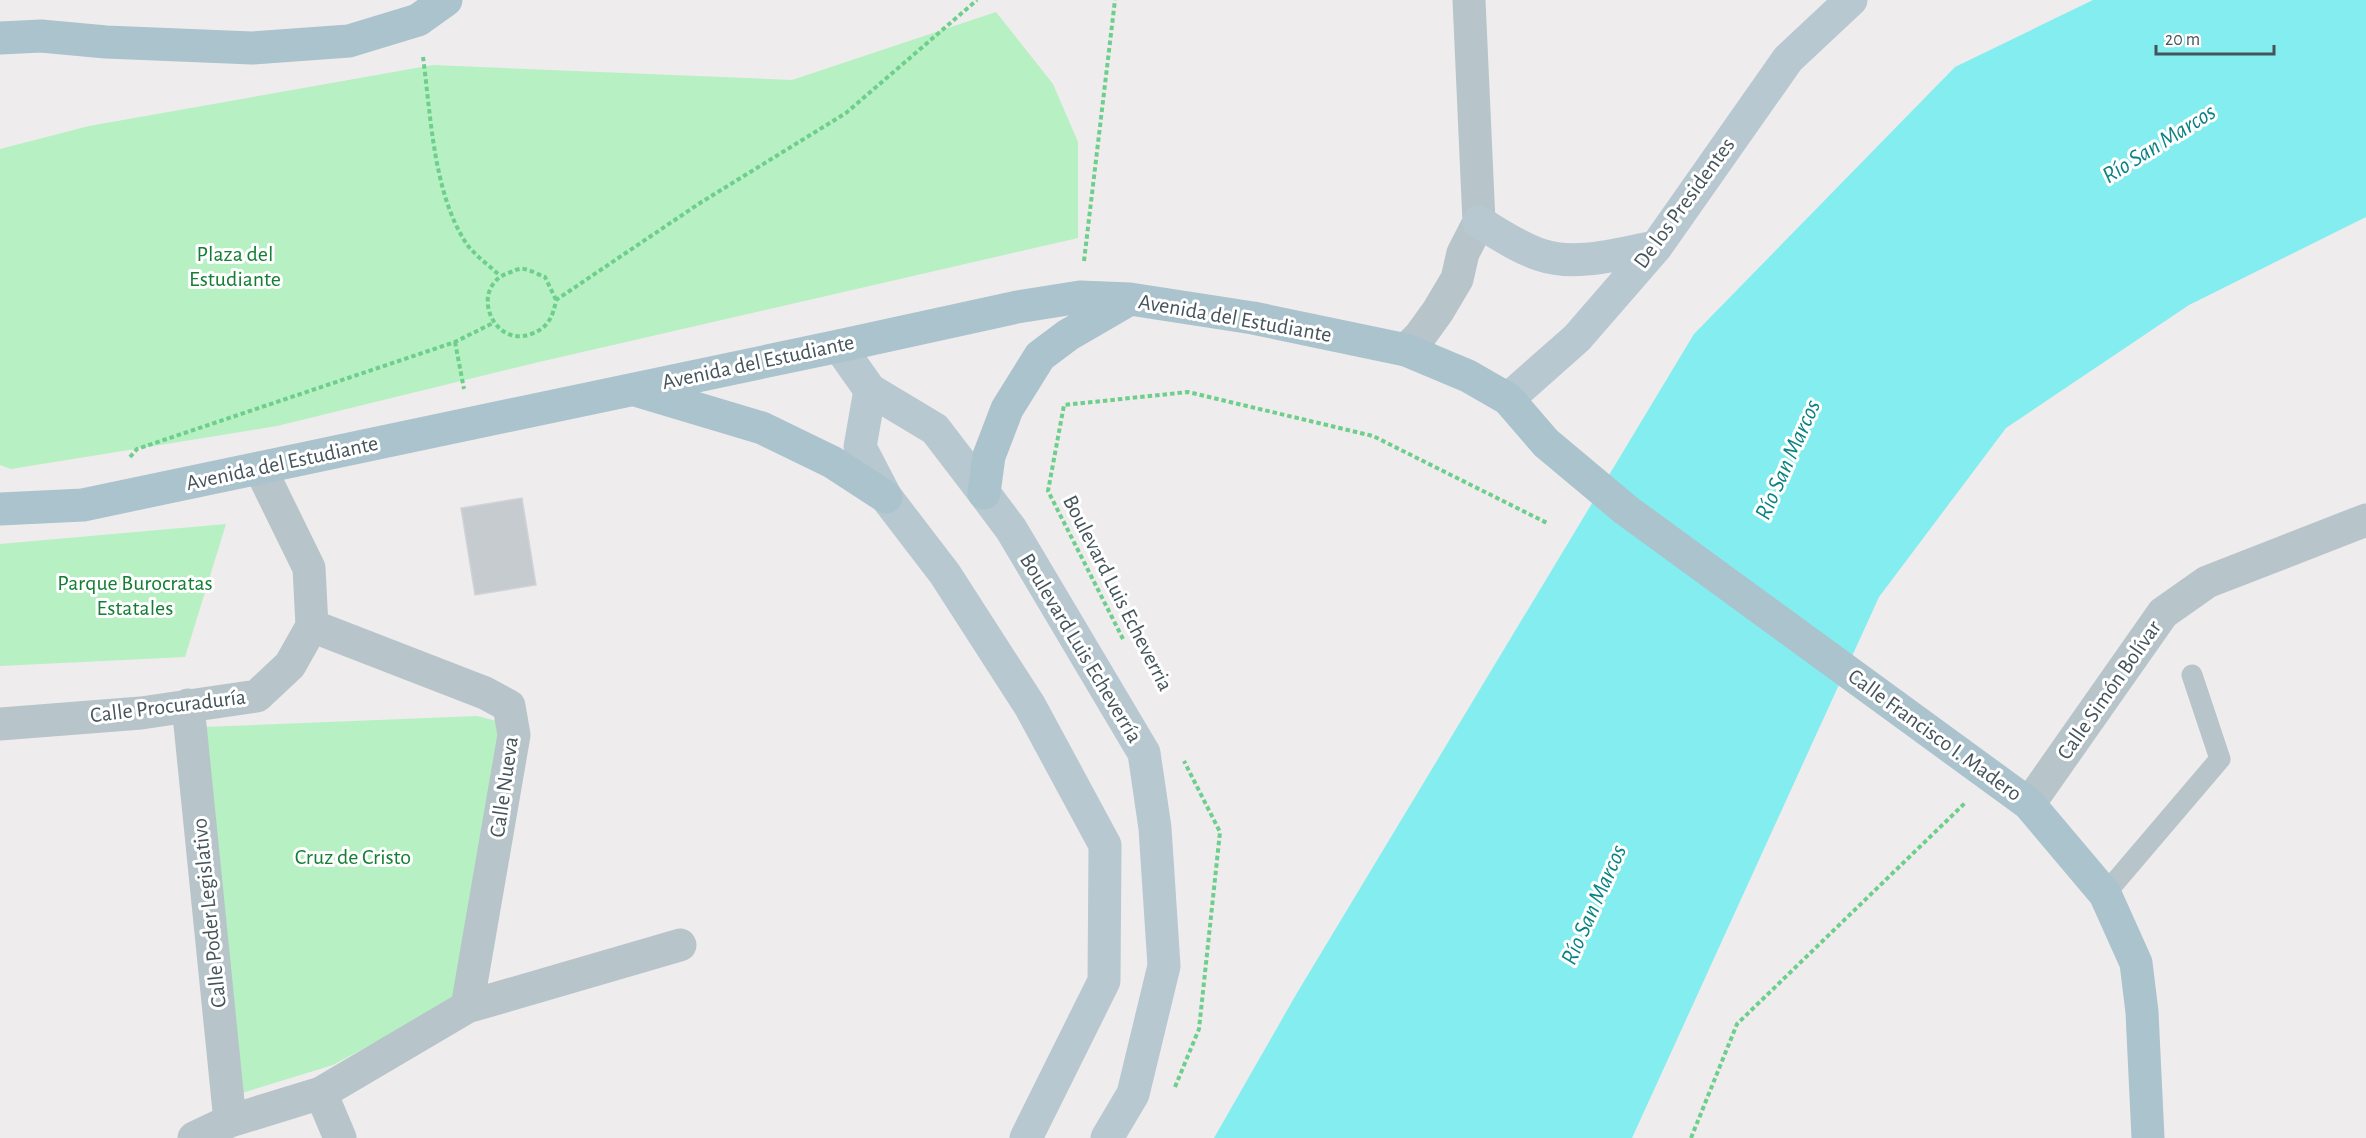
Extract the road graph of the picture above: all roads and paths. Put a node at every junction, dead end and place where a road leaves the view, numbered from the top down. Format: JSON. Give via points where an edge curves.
{"nodes":[{"id":1,"x":446,"y":0,"type":"edge"},
{"id":2,"x":977,"y":0,"type":"edge"},
{"id":3,"x":1115,"y":0,"type":"edge"},
{"id":4,"x":1469,"y":0,"type":"edge"},
{"id":5,"x":1851,"y":0,"type":"edge"},
{"id":6,"x":418,"y":20,"type":"junction"},
{"id":7,"x":0,"y":38,"type":"edge"},
{"id":8,"x":1479,"y":222,"type":"junction"},
{"id":9,"x":1656,"y":247,"type":"junction"},
{"id":10,"x":500,"y":275,"type":"junction"},
{"id":11,"x":1080,"y":297,"type":"junction"},
{"id":12,"x":1130,"y":299,"type":"junction"},
{"id":13,"x":556,"y":300,"type":"junction"},
{"id":14,"x":493,"y":323,"type":"junction"},
{"id":15,"x":455,"y":342,"type":"junction"},
{"id":16,"x":839,"y":346,"type":"junction"},
{"id":17,"x":1406,"y":350,"type":"junction"},
{"id":18,"x":631,"y":389,"type":"junction"},
{"id":19,"x":870,"y":390,"type":"junction"},
{"id":20,"x":1508,"y":399,"type":"junction"},
{"id":21,"x":470,"y":423,"type":"junction"},
{"id":22,"x":260,"y":468,"type":"junction"},
{"id":23,"x":984,"y":493,"type":"junction"},
{"id":24,"x":886,"y":497,"type":"junction"},
{"id":25,"x":118,"y":498,"type":"junction"},
{"id":26,"x":0,"y":509,"type":"edge"},
{"id":27,"x":2366,"y":520,"type":"edge"},
{"id":28,"x":1547,"y":523,"type":"dead end"},
{"id":29,"x":312,"y":626,"type":"junction"},
{"id":30,"x":1123,"y":640,"type":"dead end"},
{"id":31,"x":2192,"y":675,"type":"dead end"},
{"id":32,"x":188,"y":705,"type":"junction"},
{"id":33,"x":0,"y":724,"type":"edge"},
{"id":34,"x":1182,"y":757,"type":"dead end"},
{"id":35,"x":1984,"y":771,"type":"junction"},
{"id":36,"x":2029,"y":804,"type":"junction"},
{"id":37,"x":2105,"y":894,"type":"junction"},
{"id":38,"x":680,"y":945,"type":"dead end"},
{"id":39,"x":467,"y":1006,"type":"junction"},
{"id":40,"x":321,"y":1093,"type":"junction"},
{"id":41,"x":1172,"y":1094,"type":"dead end"},
{"id":42,"x":230,"y":1121,"type":"junction"},
{"id":43,"x":194,"y":1138,"type":"edge"},
{"id":44,"x":340,"y":1138,"type":"edge"},
{"id":45,"x":1026,"y":1138,"type":"edge"},
{"id":46,"x":1107,"y":1138,"type":"edge"},
{"id":47,"x":1692,"y":1138,"type":"edge"},
{"id":48,"x":2148,"y":1138,"type":"edge"}],
"edges":[{"from":1,"to":6,"type":"main road"},
{"from":2,"to":13,"type":"path","via":[[846,113],[700,203]]},
{"from":3,"to":11,"type":"path"},
{"from":4,"to":8,"type":"street"},
{"from":5,"to":9,"type":"main road","name":"De los Presidentes","via":[[1788,59]]},
{"from":6,"to":7,"type":"main road","via":[[350,41],[252,48],[41,36]]},
{"from":6,"to":10,"type":"path","via":[[434,147],[447,205],[467,245]]},
{"from":8,"to":9,"type":"main road","via":[[1542,256],[1578,260]]},
{"from":8,"to":17,"type":"street","via":[[1463,253],[1457,279],[1438,311]]},
{"from":9,"to":20,"type":"main road","name":"De los Presidentes","via":[[1577,338]]},
{"from":10,"to":13,"type":"path","via":[[523,268],[546,277]]},
{"from":10,"to":14,"type":"path","via":[[489,289],[487,307]]},
{"from":11,"to":12,"type":"main road","name":"Avenida del Estudiante"},
{"from":11,"to":16,"type":"main road","name":"Avenida del Estudiante"},
{"from":12,"to":17,"type":"main road","name":"Avenida del Estudiante","via":[[1253,318]]},
{"from":12,"to":23,"type":"main road","via":[[1068,334],[1040,356],[1007,409],[989,456]]},
{"from":13,"to":14,"type":"path","via":[[553,317],[541,330],[525,337],[507,334]]},
{"from":14,"to":15,"type":"path"},
{"from":15,"to":21,"type":"path"},
{"from":15,"to":25,"type":"path","via":[[136,449],[127,462]]},
{"from":16,"to":18,"type":"main road","name":"Avenida del Estudiante"},
{"from":16,"to":19,"type":"main road","name":"Boulevard Luis Echeverría"},
{"from":17,"to":20,"type":"main road","name":"Avenida del Estudiante","via":[[1468,376]]},
{"from":18,"to":21,"type":"main road","name":"Avenida del Estudiante"},
{"from":18,"to":24,"type":"main road","via":[[762,428],[832,462]]},
{"from":19,"to":23,"type":"main road","name":"Boulevard Luis Echeverría","via":[[935,429]]},
{"from":19,"to":24,"type":"main road","via":[[860,447]]},
{"from":20,"to":35,"type":"main road","name":"Calle Francisco I. Madero","via":[[1546,443],[1626,510]]},
{"from":21,"to":22,"type":"main road","name":"Avenida del Estudiante"},
{"from":22,"to":25,"type":"main road","name":"Avenida del Estudiante"},
{"from":22,"to":29,"type":"street","via":[[309,568]]},
{"from":23,"to":46,"type":"main road","name":"Boulevard Luis Echeverría","via":[[1011,529],[1143,753],[1155,828],[1164,966],[1133,1095]]},
{"from":24,"to":45,"type":"main road","via":[[945,574],[1030,706],[1105,845],[1104,981]]},
{"from":25,"to":26,"type":"main road","name":"Avenida del Estudiante","via":[[83,505]]},
{"from":27,"to":36,"type":"street","name":"Calle Simón Bolívar","via":[[2207,582],[2163,613]]},
{"from":28,"to":30,"type":"path","name":"Boulevard Luis Echeverria","via":[[1373,436],[1188,393],[1064,405],[1048,491]]},
{"from":29,"to":32,"type":"street","name":"Calle Procuraduría","via":[[290,665],[257,696]]},
{"from":29,"to":39,"type":"street","name":"Calle Nueva","via":[[485,693],[509,706],[514,735]]},
{"from":31,"to":37,"type":"lane","via":[[2220,759]]},
{"from":32,"to":33,"type":"street","name":"Calle Procuraduría"},
{"from":32,"to":42,"type":"street","name":"Calle Poder Legislativo"},
{"from":34,"to":41,"type":"path","via":[[1220,832],[1199,1029]]},
{"from":35,"to":36,"type":"main road","name":"Calle Francisco I. Madero"},
{"from":35,"to":47,"type":"path","via":[[1737,1024]]},
{"from":36,"to":37,"type":"main road","name":"Calle Francisco I. Madero"},
{"from":37,"to":48,"type":"main road","name":"Calle Francisco I. Madero","via":[[2136,963]]},
{"from":38,"to":39,"type":"street"},
{"from":39,"to":40,"type":"street"},
{"from":40,"to":42,"type":"street"},
{"from":40,"to":44,"type":"street"},
{"from":42,"to":43,"type":"street"}]}
